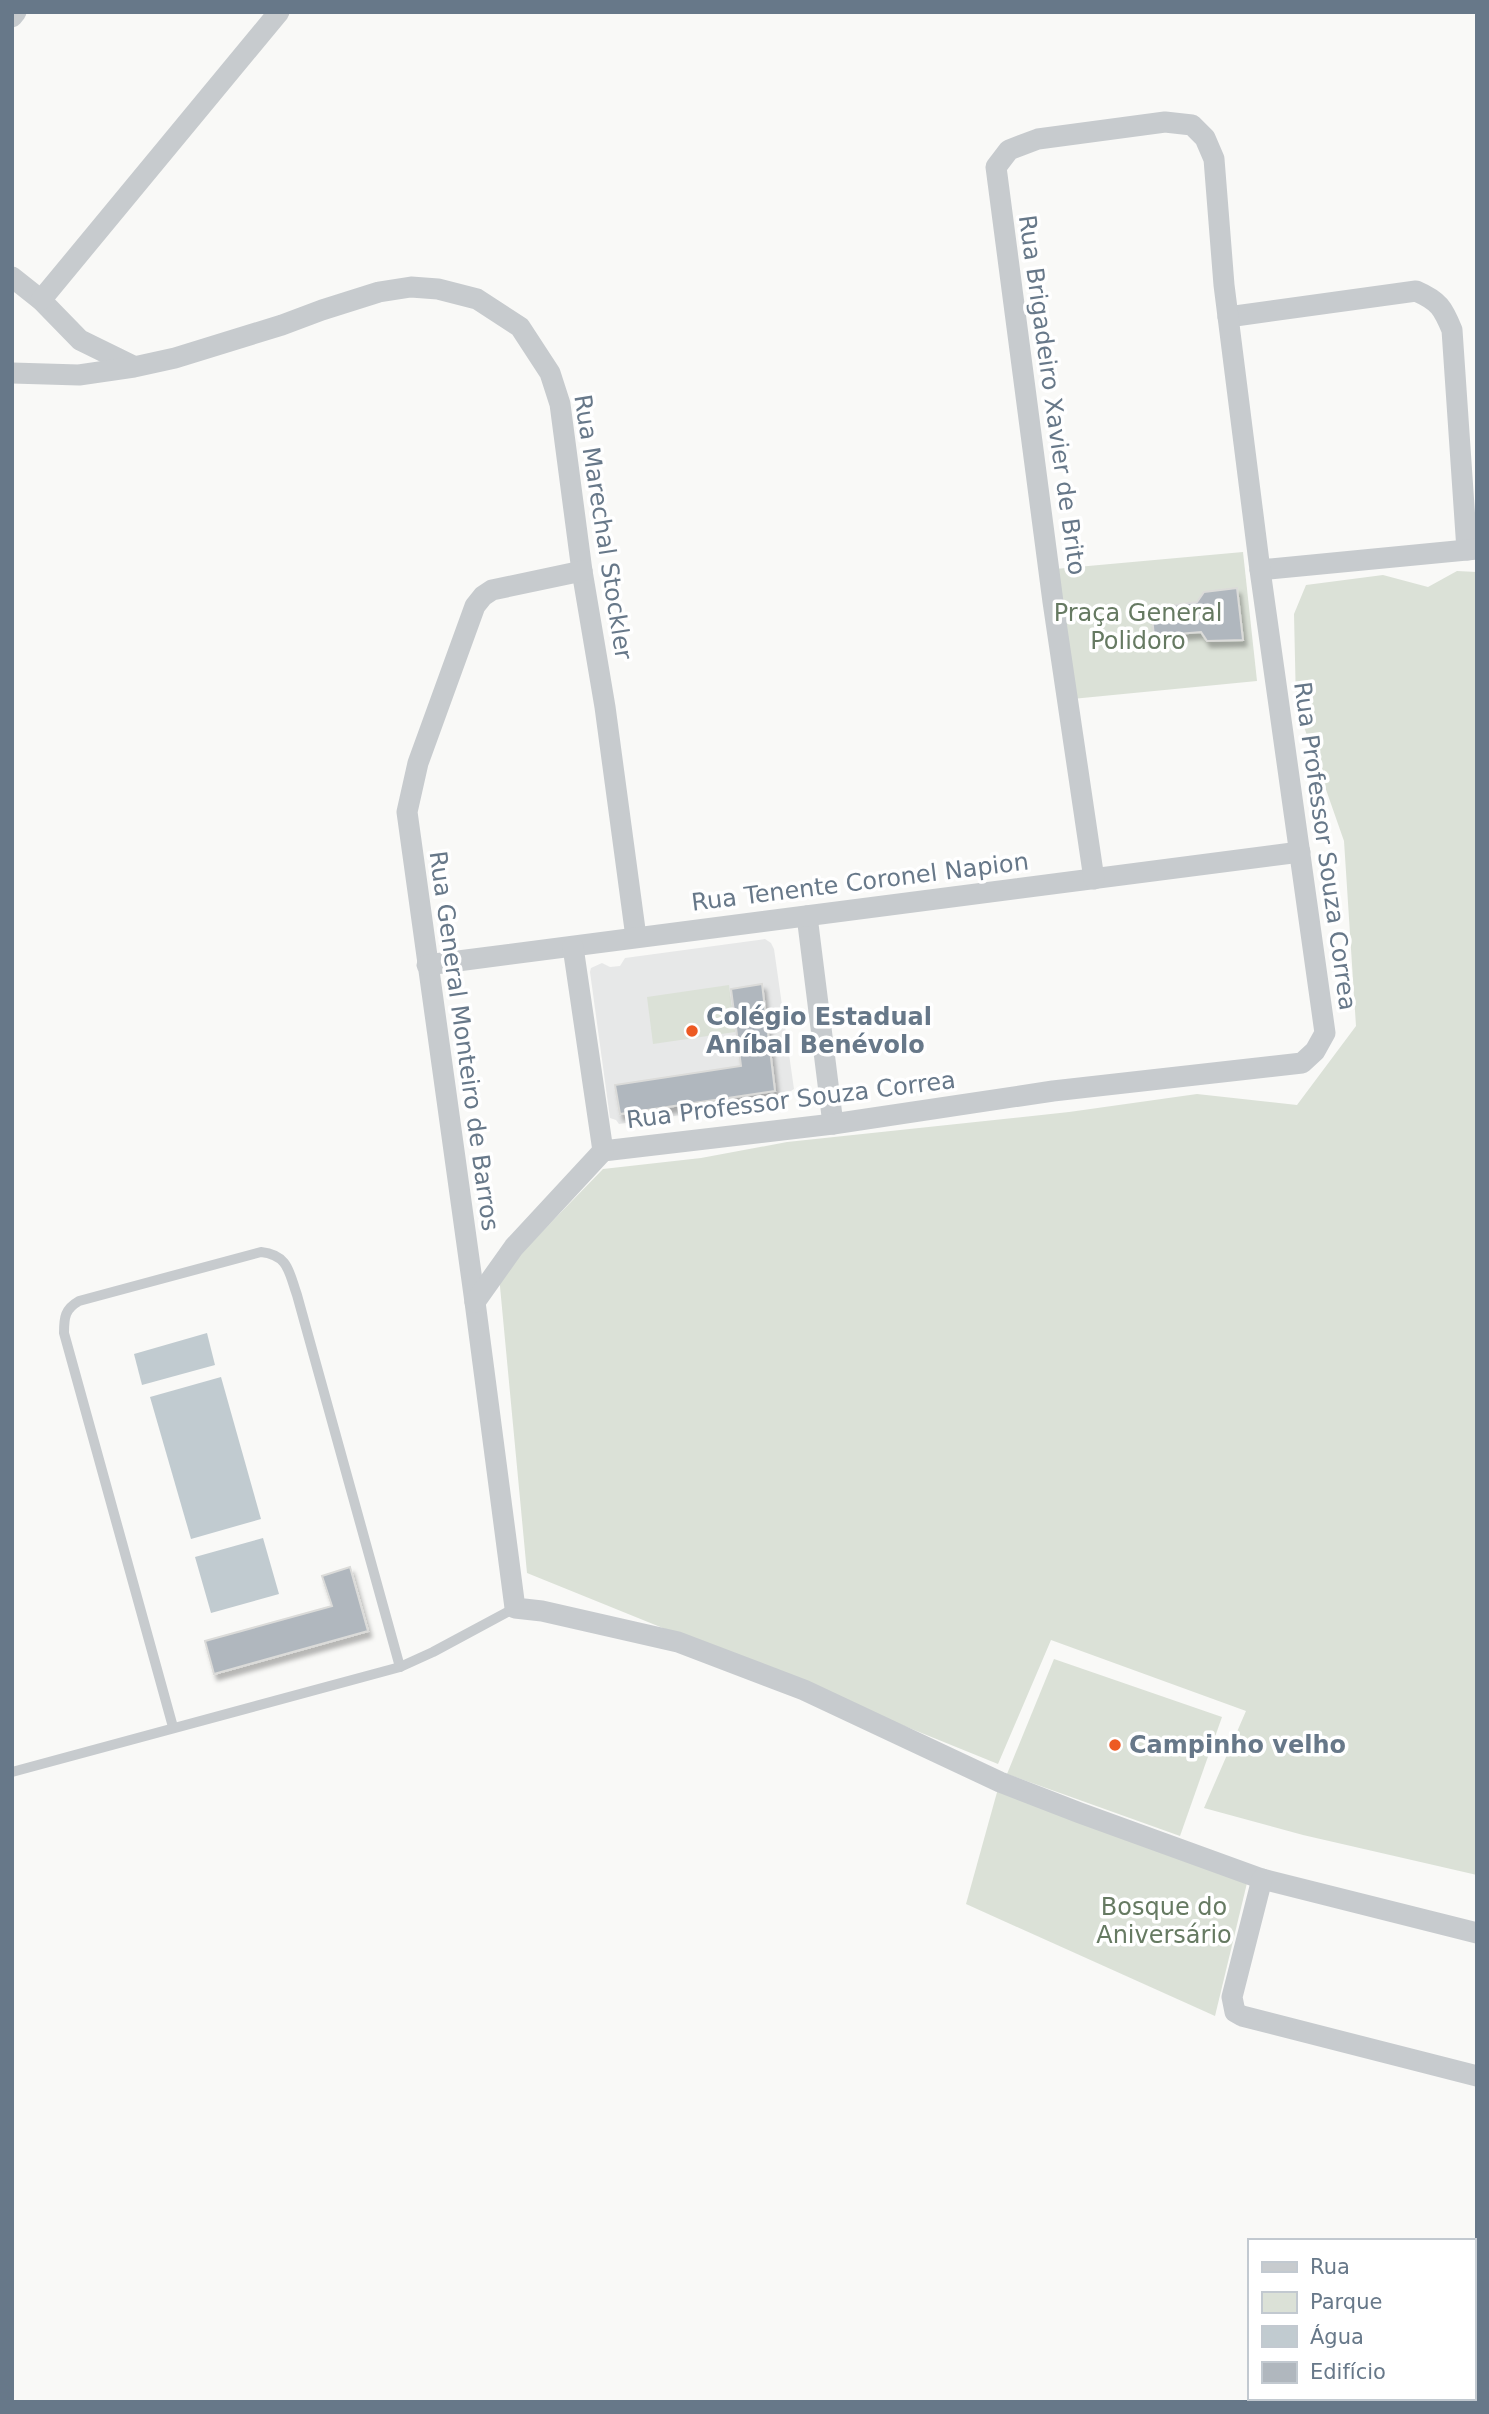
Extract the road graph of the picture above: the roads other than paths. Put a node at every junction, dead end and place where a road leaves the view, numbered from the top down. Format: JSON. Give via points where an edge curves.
{"nodes":[{"id":1,"x":16,"y":12,"type":"edge"},
{"id":2,"x":279,"y":12,"type":"edge"},
{"id":3,"x":12,"y":17,"type":"edge"},
{"id":4,"x":996,"y":167,"type":"joint"},
{"id":5,"x":12,"y":277,"type":"edge"},
{"id":6,"x":41,"y":300,"type":"junction"},
{"id":7,"x":1228,"y":317,"type":"junction"},
{"id":8,"x":80,"y":340,"type":"junction"},
{"id":9,"x":134,"y":367,"type":"junction"},
{"id":10,"x":12,"y":373,"type":"edge"},
{"id":11,"x":62,"y":374,"type":"junction"},
{"id":12,"x":1472,"y":549,"type":"edge"},
{"id":13,"x":1260,"y":570,"type":"junction"},
{"id":14,"x":582,"y":571,"type":"junction"},
{"id":15,"x":1300,"y":852,"type":"junction"},
{"id":16,"x":1094,"y":879,"type":"junction"},
{"id":17,"x":807,"y":916,"type":"junction"},
{"id":18,"x":636,"y":937,"type":"junction"},
{"id":19,"x":573,"y":947,"type":"junction"},
{"id":20,"x":427,"y":965,"type":"junction"},
{"id":21,"x":833,"y":1124,"type":"junction"},
{"id":22,"x":603,"y":1151,"type":"junction"},
{"id":23,"x":475,"y":1302,"type":"junction"},
{"id":24,"x":515,"y":1608,"type":"junction"},
{"id":25,"x":400,"y":1667,"type":"junction"},
{"id":26,"x":173,"y":1727,"type":"junction"},
{"id":27,"x":12,"y":1772,"type":"edge"},
{"id":28,"x":1262,"y":1879,"type":"junction"},
{"id":29,"x":1477,"y":1933,"type":"edge"},
{"id":30,"x":1477,"y":2076,"type":"edge"}],
"edges":[{"from":1,"to":3,"type":"street"},
{"from":2,"to":6,"type":"street"},
{"from":4,"to":7,"type":"street","name":"Rua Professor Souza Correa","via":[[1009,150],[1038,139],[1165,122],[1192,125],[1205,138],[1214,159]]},
{"from":4,"to":16,"type":"street","name":"Rua Brigadeiro Xavier de Brito"},
{"from":5,"to":6,"type":"street"},
{"from":6,"to":8,"type":"street"},
{"from":7,"to":12,"type":"street","via":[[1416,291],[1433,299],[1452,330]]},
{"from":7,"to":13,"type":"street","name":"Rua Professor Souza Correa"},
{"from":8,"to":9,"type":"street"},
{"from":8,"to":11,"type":"street","via":[[73,363]]},
{"from":9,"to":11,"type":"street","name":"Rua Marechal Stockler"},
{"from":9,"to":14,"type":"street","name":"Rua Marechal Stockler","via":[[379,292],[438,289],[477,299],[520,327],[550,373],[560,404]]},
{"from":10,"to":11,"type":"street","name":"Rua Marechal Stockler"},
{"from":12,"to":13,"type":"street"},
{"from":13,"to":15,"type":"street","name":"Rua Professor Souza Correa"},
{"from":14,"to":18,"type":"street","name":"Rua Marechal Stockler"},
{"from":14,"to":20,"type":"street","name":"Rua General Monteiro de Barros","via":[[492,590],[475,606],[418,763],[407,812]]},
{"from":15,"to":16,"type":"street","name":"Rua Tenente Coronel Napion"},
{"from":15,"to":21,"type":"street","name":"Rua Professor Souza Correa","via":[[1325,1033],[1302,1063],[1052,1091]]},
{"from":16,"to":17,"type":"street","name":"Rua Tenente Coronel Napion"},
{"from":17,"to":18,"type":"street","name":"Rua Tenente Coronel Napion"},
{"from":17,"to":21,"type":"street"},
{"from":18,"to":19,"type":"street","name":"Rua Tenente Coronel Napion"},
{"from":19,"to":20,"type":"street","name":"Rua Tenente Coronel Napion"},
{"from":19,"to":22,"type":"street"},
{"from":20,"to":23,"type":"street","name":"Rua General Monteiro de Barros"},
{"from":21,"to":22,"type":"street","name":"Rua Professor Souza Correa"},
{"from":22,"to":23,"type":"street","via":[[514,1247]]},
{"from":23,"to":24,"type":"street","name":"Rua General Monteiro de Barros"},
{"from":24,"to":25,"type":"lane"},
{"from":24,"to":28,"type":"street","via":[[678,1642],[804,1689],[1000,1782]]},
{"from":25,"to":26,"type":"lane"},
{"from":25,"to":26,"type":"lane","via":[[284,1261],[274,1253],[261,1252],[150,1281],[68,1307],[64,1333]]},
{"from":26,"to":27,"type":"lane"},
{"from":28,"to":29,"type":"street"},
{"from":28,"to":30,"type":"street","via":[[1232,1997],[1235,2012]]}]}
